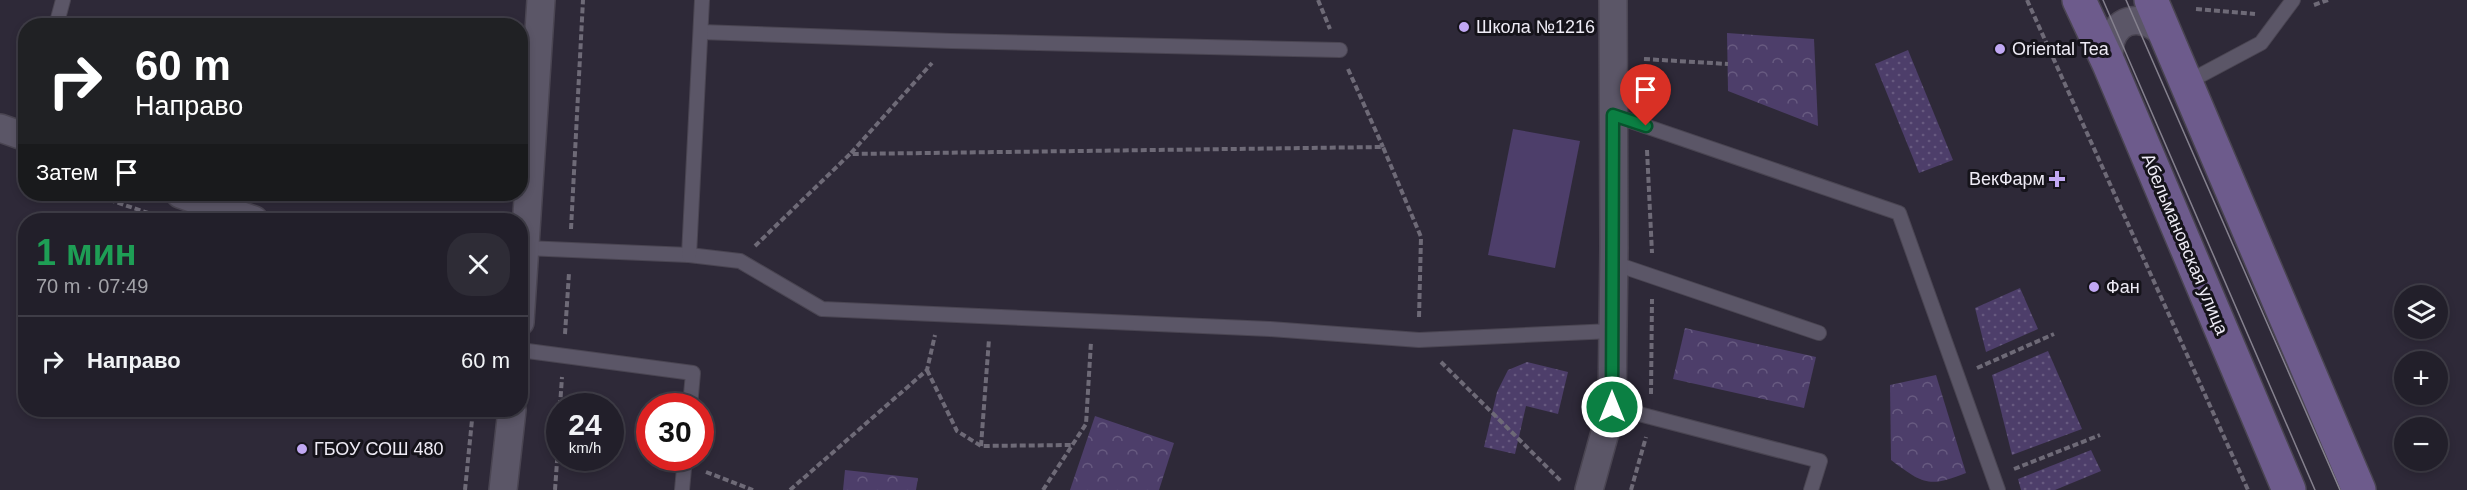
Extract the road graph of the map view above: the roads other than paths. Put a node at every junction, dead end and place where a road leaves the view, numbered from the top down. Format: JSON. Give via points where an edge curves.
{"nodes":[{"id":1,"x":63,"y":0,"type":"edge"},
{"id":2,"x":541,"y":0,"type":"edge"},
{"id":3,"x":702,"y":0,"type":"edge"},
{"id":4,"x":1612,"y":0,"type":"edge"},
{"id":5,"x":2079,"y":0,"type":"edge"},
{"id":6,"x":2151,"y":0,"type":"edge"},
{"id":7,"x":2293,"y":0,"type":"edge"},
{"id":8,"x":58,"y":18,"type":"edge"},
{"id":9,"x":700,"y":32,"type":"junction"},
{"id":10,"x":2167,"y":38,"type":"junction"},
{"id":11,"x":1340,"y":50,"type":"road end"},
{"id":12,"x":2109,"y":63,"type":"junction"},
{"id":13,"x":2186,"y":83,"type":"junction"},
{"id":14,"x":1613,"y":115,"type":"junction"},
{"id":15,"x":0,"y":128,"type":"edge"},
{"id":16,"x":18,"y":134,"type":"edge"},
{"id":17,"x":200,"y":201,"type":"edge"},
{"id":18,"x":234,"y":213,"type":"edge"},
{"id":19,"x":527,"y":213,"type":"edge"},
{"id":20,"x":528,"y":248,"type":"edge"},
{"id":21,"x":689,"y":255,"type":"junction"},
{"id":22,"x":1613,"y":263,"type":"junction"},
{"id":23,"x":1612,"y":331,"type":"junction"},
{"id":24,"x":1819,"y":333,"type":"dead end"},
{"id":25,"x":528,"y":351,"type":"edge"},
{"id":26,"x":691,"y":393,"type":"edge"},
{"id":27,"x":1612,"y":407,"type":"junction"},
{"id":28,"x":511,"y":417,"type":"edge"},
{"id":29,"x":684,"y":471,"type":"edge"},
{"id":30,"x":1996,"y":483,"type":"edge"},
{"id":31,"x":503,"y":490,"type":"edge"},
{"id":32,"x":682,"y":490,"type":"edge"},
{"id":33,"x":1589,"y":490,"type":"edge"},
{"id":34,"x":1811,"y":490,"type":"edge"},
{"id":35,"x":2289,"y":490,"type":"edge"},
{"id":36,"x":2359,"y":490,"type":"edge"}],
"edges":[{"from":1,"to":8,"type":"lane"},
{"from":2,"to":19,"type":"street"},
{"from":3,"to":9,"type":"lane"},
{"from":4,"to":14,"type":"street"},
{"from":5,"to":12,"type":"main road","name":"Абельмановская улица"},
{"from":6,"to":10,"type":"main road"},
{"from":7,"to":13,"type":"lane","via":[[2261,43]]},
{"from":9,"to":11,"type":"lane"},
{"from":9,"to":21,"type":"lane"},
{"from":10,"to":12,"type":"street","via":[[2152,23],[2134,20],[2123,24],[2111,40]]},
{"from":10,"to":13,"type":"main road"},
{"from":12,"to":35,"type":"main road","name":"Абельмановская улица"},
{"from":13,"to":36,"type":"main road"},
{"from":14,"to":22,"type":"street"},
{"from":14,"to":30,"type":"lane","via":[[1899,213]]},
{"from":15,"to":16,"type":"street"},
{"from":17,"to":18,"type":"street"},
{"from":20,"to":21,"type":"lane"},
{"from":21,"to":23,"type":"lane","via":[[740,261],[822,309],[1270,329],[1419,340]]},
{"from":22,"to":23,"type":"street"},
{"from":22,"to":24,"type":"lane"},
{"from":23,"to":27,"type":"street"},
{"from":25,"to":26,"type":"lane","via":[[693,373]]},
{"from":27,"to":33,"type":"street"},
{"from":27,"to":34,"type":"lane","via":[[1820,461]]},
{"from":28,"to":31,"type":"street"},
{"from":29,"to":32,"type":"lane"}]}
